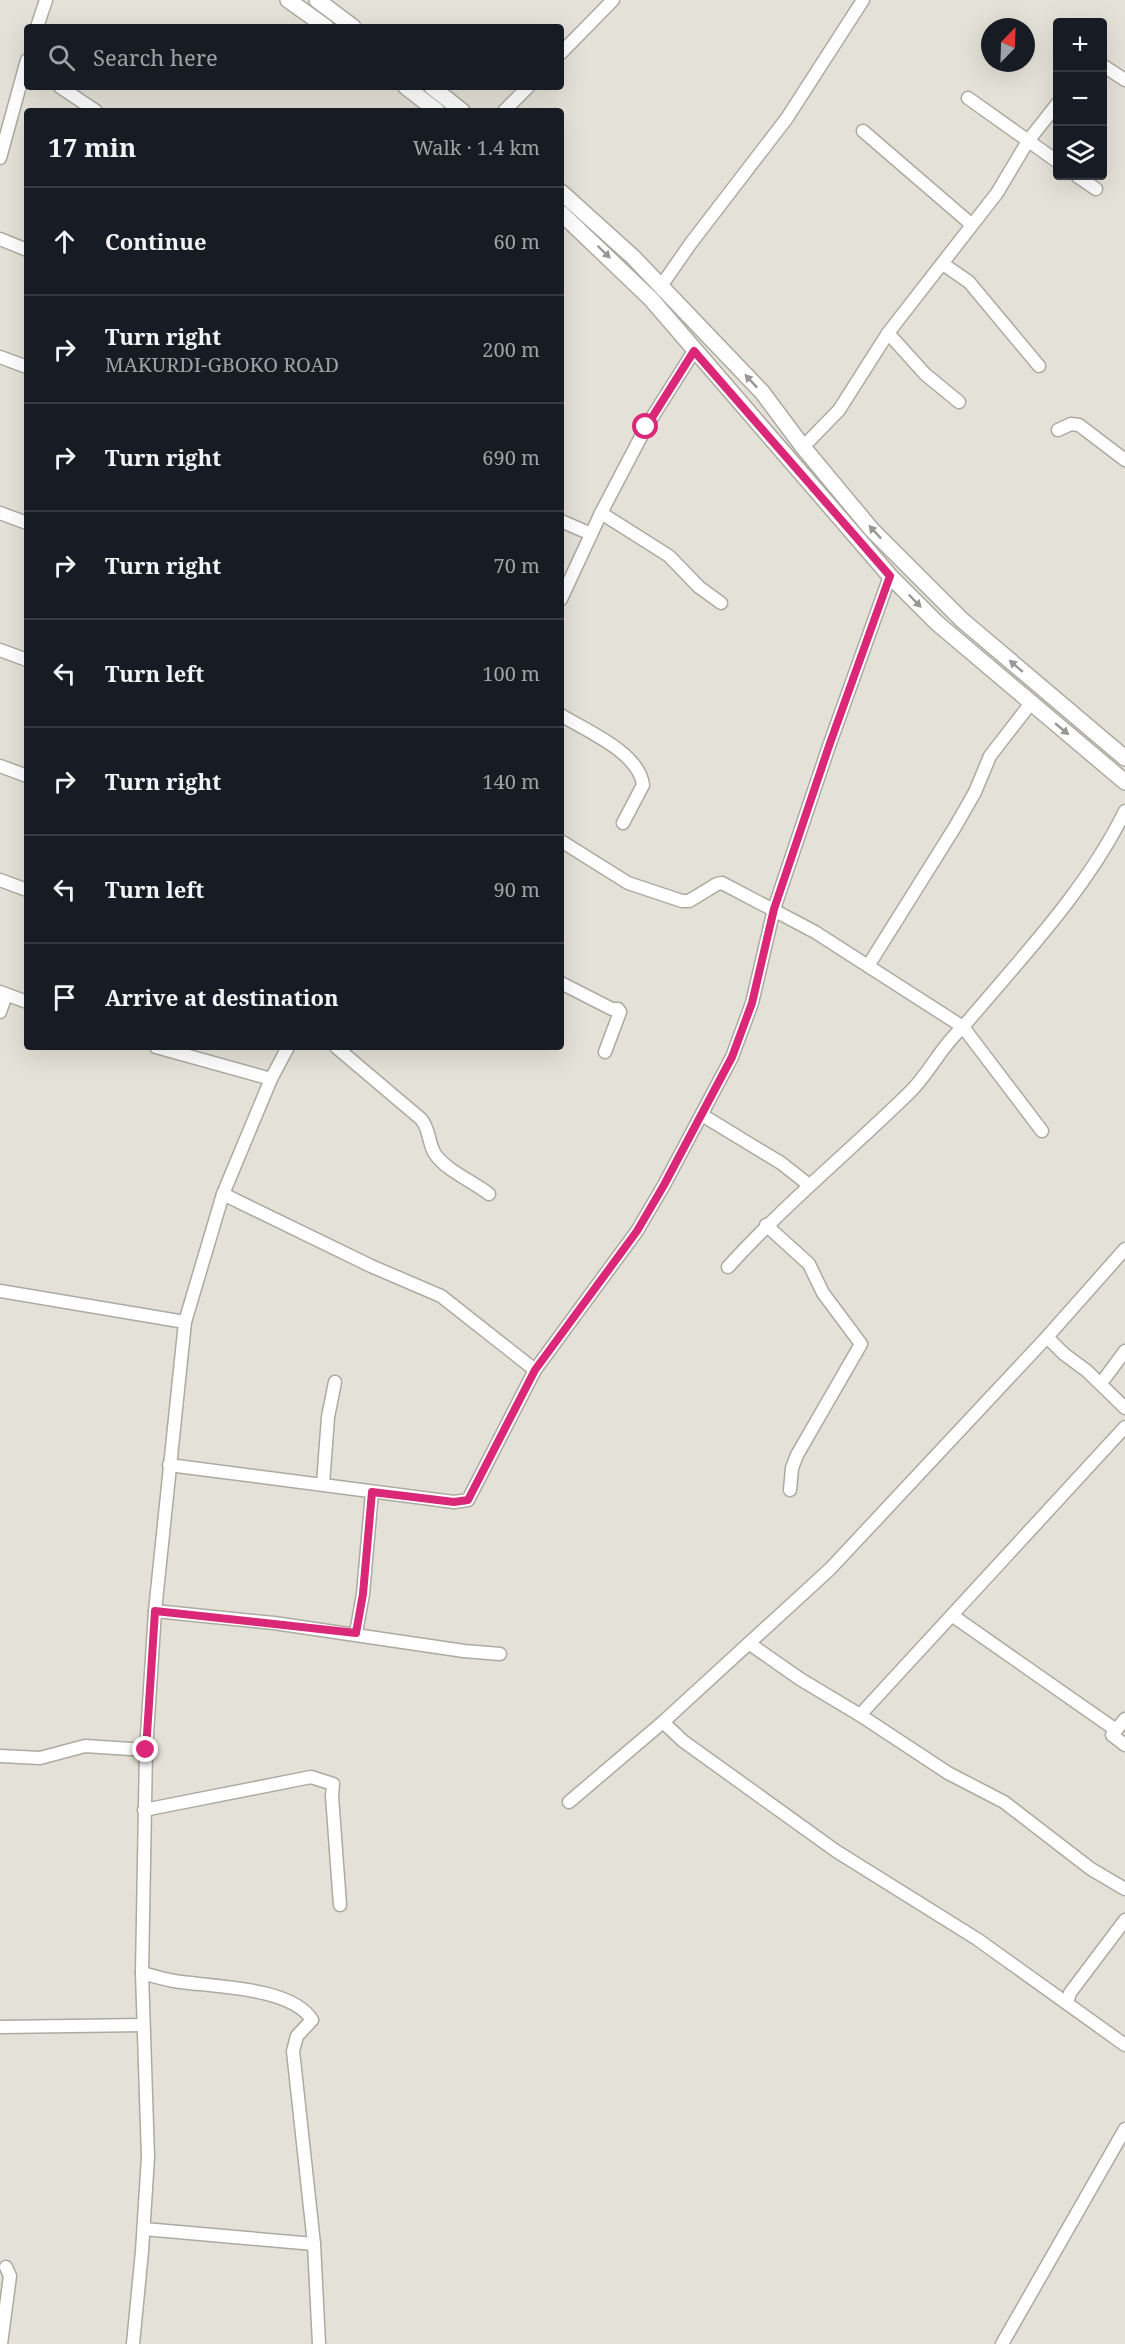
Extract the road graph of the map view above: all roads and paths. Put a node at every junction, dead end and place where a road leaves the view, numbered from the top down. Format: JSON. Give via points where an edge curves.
{"nodes":[{"id":1,"x":45,"y":0,"type":"edge"},
{"id":2,"x":288,"y":0,"type":"edge"},
{"id":3,"x":317,"y":0,"type":"edge"},
{"id":4,"x":613,"y":0,"type":"edge"},
{"id":5,"x":863,"y":0,"type":"edge"},
{"id":6,"x":38,"y":24,"type":"edge"},
{"id":7,"x":322,"y":24,"type":"edge"},
{"id":8,"x":349,"y":24,"type":"edge"},
{"id":9,"x":564,"y":51,"type":"edge"},
{"id":10,"x":1107,"y":68,"type":"edge"},
{"id":11,"x":24,"y":74,"type":"edge"},
{"id":12,"x":1125,"y":80,"type":"edge"},
{"id":13,"x":64,"y":90,"type":"edge"},
{"id":14,"x":410,"y":90,"type":"edge"},
{"id":15,"x":436,"y":90,"type":"edge"},
{"id":16,"x":525,"y":90,"type":"edge"},
{"id":17,"x":968,"y":99,"type":"dead end"},
{"id":18,"x":92,"y":108,"type":"edge"},
{"id":19,"x":433,"y":108,"type":"edge"},
{"id":20,"x":458,"y":108,"type":"edge"},
{"id":21,"x":507,"y":108,"type":"edge"},
{"id":22,"x":1053,"y":109,"type":"edge"},
{"id":23,"x":863,"y":131,"type":"dead end"},
{"id":24,"x":1028,"y":141,"type":"junction"},
{"id":25,"x":0,"y":158,"type":"edge"},
{"id":26,"x":1053,"y":158,"type":"edge"},
{"id":27,"x":1083,"y":180,"type":"edge"},
{"id":28,"x":1096,"y":189,"type":"dead end"},
{"id":29,"x":564,"y":195,"type":"edge"},
{"id":30,"x":564,"y":216,"type":"edge"},
{"id":31,"x":971,"y":224,"type":"junction"},
{"id":32,"x":0,"y":239,"type":"edge"},
{"id":33,"x":24,"y":249,"type":"edge"},
{"id":34,"x":943,"y":264,"type":"junction"},
{"id":35,"x":661,"y":286,"type":"junction"},
{"id":36,"x":888,"y":333,"type":"junction"},
{"id":37,"x":694,"y":351,"type":"junction"},
{"id":38,"x":0,"y":357,"type":"edge"},
{"id":39,"x":24,"y":366,"type":"edge"},
{"id":40,"x":1038,"y":366,"type":"dead end"},
{"id":41,"x":959,"y":402,"type":"dead end"},
{"id":42,"x":1058,"y":430,"type":"dead end"},
{"id":43,"x":804,"y":447,"type":"junction"},
{"id":44,"x":1125,"y":460,"type":"edge"},
{"id":45,"x":0,"y":513,"type":"edge"},
{"id":46,"x":601,"y":513,"type":"junction"},
{"id":47,"x":24,"y":522,"type":"edge"},
{"id":48,"x":564,"y":522,"type":"edge"},
{"id":49,"x":591,"y":534,"type":"junction"},
{"id":50,"x":890,"y":576,"type":"junction"},
{"id":51,"x":564,"y":592,"type":"edge"},
{"id":52,"x":721,"y":603,"type":"dead end"},
{"id":53,"x":0,"y":650,"type":"edge"},
{"id":54,"x":24,"y":659,"type":"edge"},
{"id":55,"x":1032,"y":703,"type":"junction"},
{"id":56,"x":564,"y":717,"type":"edge"},
{"id":57,"x":1125,"y":758,"type":"edge"},
{"id":58,"x":0,"y":766,"type":"edge"},
{"id":59,"x":24,"y":775,"type":"edge"},
{"id":60,"x":1125,"y":782,"type":"edge"},
{"id":61,"x":1125,"y":810,"type":"edge"},
{"id":62,"x":623,"y":823,"type":"dead end"},
{"id":63,"x":564,"y":844,"type":"edge"},
{"id":64,"x":0,"y":879,"type":"edge"},
{"id":65,"x":24,"y":889,"type":"edge"},
{"id":66,"x":774,"y":909,"type":"junction"},
{"id":67,"x":868,"y":966,"type":"junction"},
{"id":68,"x":564,"y":985,"type":"edge"},
{"id":69,"x":3,"y":993,"type":"edge"},
{"id":70,"x":24,"y":1001,"type":"edge"},
{"id":71,"x":0,"y":1012,"type":"edge"},
{"id":72,"x":963,"y":1027,"type":"junction"},
{"id":73,"x":167,"y":1050,"type":"edge"},
{"id":74,"x":286,"y":1050,"type":"edge"},
{"id":75,"x":340,"y":1050,"type":"edge"},
{"id":76,"x":605,"y":1052,"type":"dead end"},
{"id":77,"x":271,"y":1079,"type":"junction"},
{"id":78,"x":702,"y":1115,"type":"junction"},
{"id":79,"x":1042,"y":1131,"type":"dead end"},
{"id":80,"x":809,"y":1185,"type":"junction"},
{"id":81,"x":223,"y":1194,"type":"junction"},
{"id":82,"x":489,"y":1194,"type":"dead end"},
{"id":83,"x":766,"y":1225,"type":"junction"},
{"id":84,"x":1125,"y":1250,"type":"edge"},
{"id":85,"x":728,"y":1267,"type":"dead end"},
{"id":86,"x":0,"y":1291,"type":"edge"},
{"id":87,"x":185,"y":1322,"type":"junction"},
{"id":88,"x":1047,"y":1337,"type":"junction"},
{"id":89,"x":1125,"y":1351,"type":"edge"},
{"id":90,"x":535,"y":1370,"type":"junction"},
{"id":91,"x":1105,"y":1378,"type":"dead end"},
{"id":92,"x":335,"y":1382,"type":"dead end"},
{"id":93,"x":1125,"y":1408,"type":"edge"},
{"id":94,"x":1125,"y":1427,"type":"edge"},
{"id":95,"x":169,"y":1465,"type":"junction"},
{"id":96,"x":323,"y":1485,"type":"junction"},
{"id":97,"x":790,"y":1490,"type":"dead end"},
{"id":98,"x":372,"y":1492,"type":"junction"},
{"id":99,"x":155,"y":1611,"type":"junction"},
{"id":100,"x":953,"y":1616,"type":"junction"},
{"id":101,"x":356,"y":1633,"type":"junction"},
{"id":102,"x":750,"y":1644,"type":"junction"},
{"id":103,"x":500,"y":1654,"type":"dead end"},
{"id":104,"x":860,"y":1715,"type":"junction"},
{"id":105,"x":1125,"y":1719,"type":"edge"},
{"id":106,"x":663,"y":1722,"type":"junction"},
{"id":107,"x":1116,"y":1730,"type":"junction"},
{"id":108,"x":1125,"y":1745,"type":"edge"},
{"id":109,"x":146,"y":1750,"type":"junction"},
{"id":110,"x":0,"y":1756,"type":"edge"},
{"id":111,"x":569,"y":1802,"type":"dead end"},
{"id":112,"x":144,"y":1810,"type":"junction"},
{"id":113,"x":1125,"y":1889,"type":"edge"},
{"id":114,"x":340,"y":1905,"type":"dead end"},
{"id":115,"x":1125,"y":1920,"type":"edge"},
{"id":116,"x":142,"y":1973,"type":"junction"},
{"id":117,"x":1067,"y":2003,"type":"junction"},
{"id":118,"x":143,"y":2025,"type":"junction"},
{"id":119,"x":0,"y":2026,"type":"edge"},
{"id":120,"x":1125,"y":2045,"type":"edge"},
{"id":121,"x":1125,"y":2129,"type":"edge"},
{"id":122,"x":144,"y":2229,"type":"junction"},
{"id":123,"x":314,"y":2244,"type":"junction"},
{"id":124,"x":6,"y":2267,"type":"dead end"},
{"id":125,"x":131,"y":2343,"type":"edge"},
{"id":126,"x":1,"y":2344,"type":"edge"},
{"id":127,"x":319,"y":2344,"type":"edge"},
{"id":128,"x":1002,"y":2344,"type":"edge"}],
"edges":[{"from":1,"to":6,"type":"street"},
{"from":2,"to":7,"type":"main road"},
{"from":3,"to":8,"type":"main road"},
{"from":4,"to":9,"type":"street"},
{"from":5,"to":35,"type":"street","via":[[787,118]]},
{"from":10,"to":12,"type":"street"},
{"from":11,"to":25,"type":"street"},
{"from":13,"to":18,"type":"street"},
{"from":14,"to":19,"type":"main road"},
{"from":15,"to":20,"type":"main road"},
{"from":16,"to":21,"type":"street"},
{"from":17,"to":24,"type":"street"},
{"from":22,"to":24,"type":"street"},
{"from":23,"to":31,"type":"street"},
{"from":24,"to":26,"type":"street"},
{"from":24,"to":31,"type":"street","via":[[997,193]]},
{"from":27,"to":28,"type":"street"},
{"from":29,"to":35,"type":"main road"},
{"from":30,"to":37,"type":"main road","one_way":true,"via":[[651,299]]},
{"from":31,"to":34,"type":"street"},
{"from":32,"to":33,"type":"street"},
{"from":34,"to":36,"type":"street"},
{"from":34,"to":40,"type":"street","via":[[969,282]]},
{"from":43,"to":35,"type":"main road","one_way":true,"via":[[762,392]]},
{"from":36,"to":41,"type":"street","via":[[925,374]]},
{"from":36,"to":43,"type":"street","via":[[839,411]]},
{"from":37,"to":46,"type":"street","via":[[646,427]]},
{"from":37,"to":50,"type":"main road"},
{"from":38,"to":39,"type":"street"},
{"from":42,"to":44,"type":"street","via":[[1079,425]]},
{"from":57,"to":43,"type":"main road","one_way":true,"via":[[962,620],[872,530]]},
{"from":45,"to":47,"type":"street"},
{"from":46,"to":49,"type":"street"},
{"from":46,"to":52,"type":"street","via":[[669,556]]},
{"from":48,"to":49,"type":"street"},
{"from":49,"to":51,"type":"street"},
{"from":50,"to":55,"type":"main road","one_way":true,"via":[[937,623]]},
{"from":50,"to":66,"type":"street"},
{"from":53,"to":54,"type":"street"},
{"from":55,"to":60,"type":"main road","one_way":true},
{"from":55,"to":67,"type":"street","via":[[990,756],[955,827]]},
{"from":56,"to":62,"type":"street","via":[[625,756],[639,773],[643,785]]},
{"from":58,"to":59,"type":"street"},
{"from":61,"to":72,"type":"street","via":[[1065,903]]},
{"from":63,"to":66,"type":"street","via":[[628,883],[660,894],[689,901],[722,883]]},
{"from":64,"to":65,"type":"street"},
{"from":66,"to":67,"type":"street"},
{"from":66,"to":78,"type":"street","via":[[752,1003],[732,1057]]},
{"from":67,"to":72,"type":"street"},
{"from":68,"to":76,"type":"street","via":[[620,1012]]},
{"from":69,"to":70,"type":"street"},
{"from":69,"to":71,"type":"street"},
{"from":72,"to":79,"type":"street"},
{"from":72,"to":80,"type":"street","via":[[913,1089]]},
{"from":73,"to":77,"type":"street"},
{"from":74,"to":77,"type":"street"},
{"from":75,"to":82,"type":"street","via":[[421,1119],[442,1161]]},
{"from":77,"to":81,"type":"street"},
{"from":78,"to":80,"type":"street","via":[[781,1163]]},
{"from":78,"to":90,"type":"street","via":[[637,1231]]},
{"from":80,"to":83,"type":"street"},
{"from":81,"to":87,"type":"street"},
{"from":81,"to":90,"type":"street","via":[[441,1296]]},
{"from":83,"to":85,"type":"street"},
{"from":83,"to":97,"type":"street","via":[[809,1264],[823,1293],[861,1344],[797,1455]]},
{"from":84,"to":88,"type":"street"},
{"from":86,"to":87,"type":"street"},
{"from":87,"to":95,"type":"street"},
{"from":88,"to":93,"type":"street"},
{"from":88,"to":102,"type":"street","via":[[830,1569]]},
{"from":89,"to":91,"type":"street"},
{"from":90,"to":98,"type":"street","via":[[468,1500],[454,1502]]},
{"from":92,"to":96,"type":"street"},
{"from":94,"to":100,"type":"street"},
{"from":95,"to":96,"type":"street"},
{"from":95,"to":99,"type":"street"},
{"from":96,"to":98,"type":"street"},
{"from":98,"to":101,"type":"street"},
{"from":99,"to":101,"type":"street"},
{"from":99,"to":109,"type":"street"},
{"from":100,"to":104,"type":"street"},
{"from":100,"to":107,"type":"street"},
{"from":101,"to":103,"type":"street"},
{"from":102,"to":104,"type":"street"},
{"from":102,"to":106,"type":"street"},
{"from":104,"to":113,"type":"street","via":[[948,1773],[1004,1802],[1091,1869]]},
{"from":105,"to":107,"type":"street"},
{"from":106,"to":111,"type":"street"},
{"from":106,"to":117,"type":"street","via":[[683,1741],[836,1851],[976,1939]]},
{"from":107,"to":108,"type":"street","via":[[1112,1735]]},
{"from":109,"to":110,"type":"street","via":[[85,1746],[40,1758]]},
{"from":109,"to":112,"type":"street"},
{"from":112,"to":114,"type":"street","via":[[302,1778],[333,1784]]},
{"from":112,"to":116,"type":"street"},
{"from":115,"to":117,"type":"street","via":[[1070,1993]]},
{"from":116,"to":118,"type":"street"},
{"from":116,"to":123,"type":"street","via":[[267,1995],[305,2010],[312,2020],[297,2036],[293,2051]]},
{"from":117,"to":120,"type":"street"},
{"from":118,"to":119,"type":"street"},
{"from":118,"to":122,"type":"street","via":[[148,2157]]},
{"from":121,"to":128,"type":"street"},
{"from":122,"to":123,"type":"street"},
{"from":122,"to":125,"type":"street"},
{"from":123,"to":127,"type":"street"},
{"from":124,"to":126,"type":"street","via":[[10,2284]]}]}
